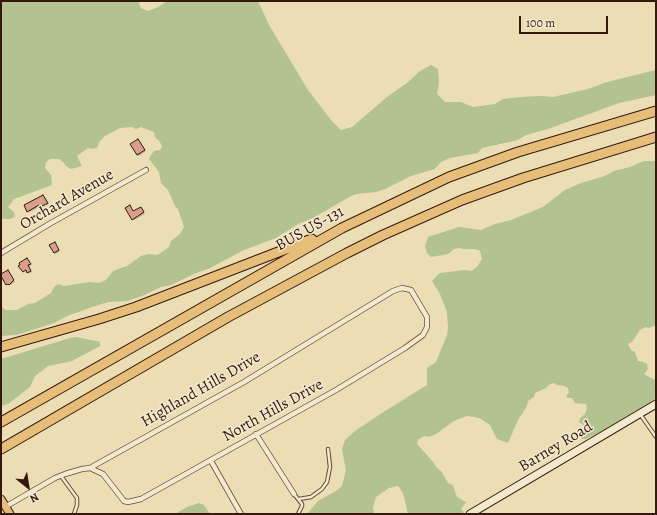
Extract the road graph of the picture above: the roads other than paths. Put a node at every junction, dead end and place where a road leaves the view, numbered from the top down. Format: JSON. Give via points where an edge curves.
{"nodes":[{"id":1,"x":656,"y":111,"type":"edge"},
{"id":2,"x":656,"y":137,"type":"edge"},
{"id":3,"x":146,"y":170,"type":"dead end"},
{"id":4,"x":342,"y":228,"type":"junction"},
{"id":5,"x":1,"y":253,"type":"edge"},
{"id":6,"x":406,"y":288,"type":"joint"},
{"id":7,"x":1,"y":347,"type":"edge"},
{"id":8,"x":656,"y":404,"type":"edge"},
{"id":9,"x":640,"y":414,"type":"junction"},
{"id":10,"x":1,"y":422,"type":"edge"},
{"id":11,"x":256,"y":434,"type":"junction"},
{"id":12,"x":656,"y":437,"type":"edge"},
{"id":13,"x":2,"y":448,"type":"edge"},
{"id":14,"x":328,"y":450,"type":"dead end"},
{"id":15,"x":211,"y":461,"type":"junction"},
{"id":16,"x":90,"y":468,"type":"junction"},
{"id":17,"x":61,"y":476,"type":"junction"},
{"id":18,"x":294,"y":494,"type":"joint"},
{"id":19,"x":1,"y":499,"type":"edge"},
{"id":20,"x":299,"y":499,"type":"junction"},
{"id":21,"x":6,"y":506,"type":"junction"},
{"id":22,"x":10,"y":514,"type":"edge"},
{"id":23,"x":74,"y":514,"type":"edge"},
{"id":24,"x":241,"y":514,"type":"edge"},
{"id":25,"x":298,"y":514,"type":"edge"},
{"id":26,"x":470,"y":514,"type":"edge"}],
"edges":[{"from":1,"to":4,"type":"highway","name":"BUS US-131","via":[[518,152],[449,177]]},
{"from":2,"to":13,"type":"highway","via":[[469,198],[365,244],[228,318]]},
{"from":3,"to":5,"type":"street","name":"Orchard Avenue"},
{"from":4,"to":7,"type":"highway","via":[[143,304]]},
{"from":4,"to":10,"type":"highway","name":"BUS US-131"},
{"from":6,"to":11,"type":"street","name":"North Hills Drive","via":[[412,290],[427,317],[427,327],[420,338],[336,390]]},
{"from":6,"to":16,"type":"street","name":"Highland Hills Drive","via":[[393,291],[244,382]]},
{"from":8,"to":9,"type":"street","name":"Barney Road"},
{"from":9,"to":12,"type":"lane"},
{"from":9,"to":26,"type":"street","name":"Barney Road"},
{"from":11,"to":15,"type":"street","name":"North Hills Drive"},
{"from":11,"to":18,"type":"street"},
{"from":14,"to":20,"type":"lane","via":[[330,467],[327,482],[311,497]]},
{"from":15,"to":16,"type":"street","name":"North Hills Drive","via":[[141,499],[128,502],[121,498],[103,474]]},
{"from":15,"to":24,"type":"street"},
{"from":16,"to":17,"type":"street","name":"Highland Hills Drive"},
{"from":17,"to":21,"type":"street","name":"Highland Hills Drive"},
{"from":17,"to":23,"type":"lane","via":[[78,498]]},
{"from":18,"to":20,"type":"lane"},
{"from":19,"to":21,"type":"main road"},
{"from":20,"to":25,"type":"lane","via":[[302,506]]},
{"from":21,"to":22,"type":"main road"}]}
